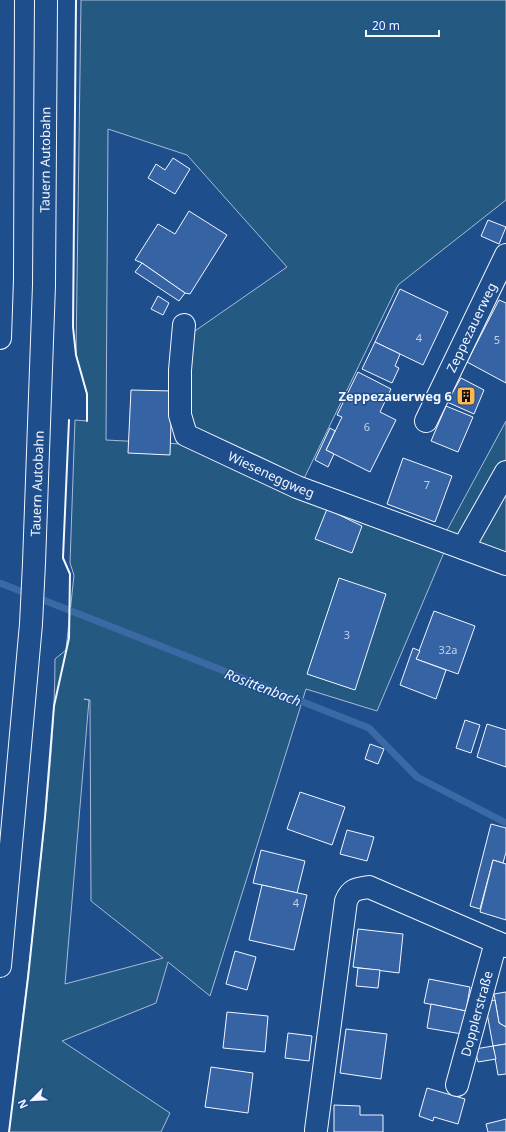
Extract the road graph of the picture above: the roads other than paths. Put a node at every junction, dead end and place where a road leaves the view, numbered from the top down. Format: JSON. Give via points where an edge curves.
{"nodes":[{"id":1,"x":3,"y":0,"type":"edge"},
{"id":2,"x":46,"y":0,"type":"edge"},
{"id":3,"x":506,"y":255,"type":"edge"},
{"id":4,"x":184,"y":325,"type":"dead end"},
{"id":5,"x":0,"y":338,"type":"edge"},
{"id":6,"x":426,"y":421,"type":"dead end"},
{"id":7,"x":506,"y":472,"type":"edge"},
{"id":8,"x":463,"y":548,"type":"junction"},
{"id":9,"x":506,"y":564,"type":"edge"},
{"id":10,"x":501,"y":944,"type":"edge"},
{"id":11,"x":0,"y":966,"type":"edge"},
{"id":12,"x":457,"y":1085,"type":"dead end"},
{"id":13,"x":316,"y":1130,"type":"dead end"}],
"edges":[{"from":1,"to":5,"type":"main road"},
{"from":2,"to":11,"type":"main road","name":"Tauern Autobahn","via":[[44,285],[34,563]]},
{"from":3,"to":6,"type":"main road","name":"Zeppezauerweg"},
{"from":4,"to":8,"type":"main road","name":"Wieseneggweg","via":[[180,415],[186,435],[297,487]]},
{"from":7,"to":8,"type":"main road"},
{"from":8,"to":9,"type":"main road","name":"Wieseneggweg"},
{"from":10,"to":12,"type":"main road","name":"Dopplerstraße"},
{"from":10,"to":13,"type":"main road","name":"Dopplerstraße","via":[[369,887],[356,889],[349,894],[346,901]]}]}
